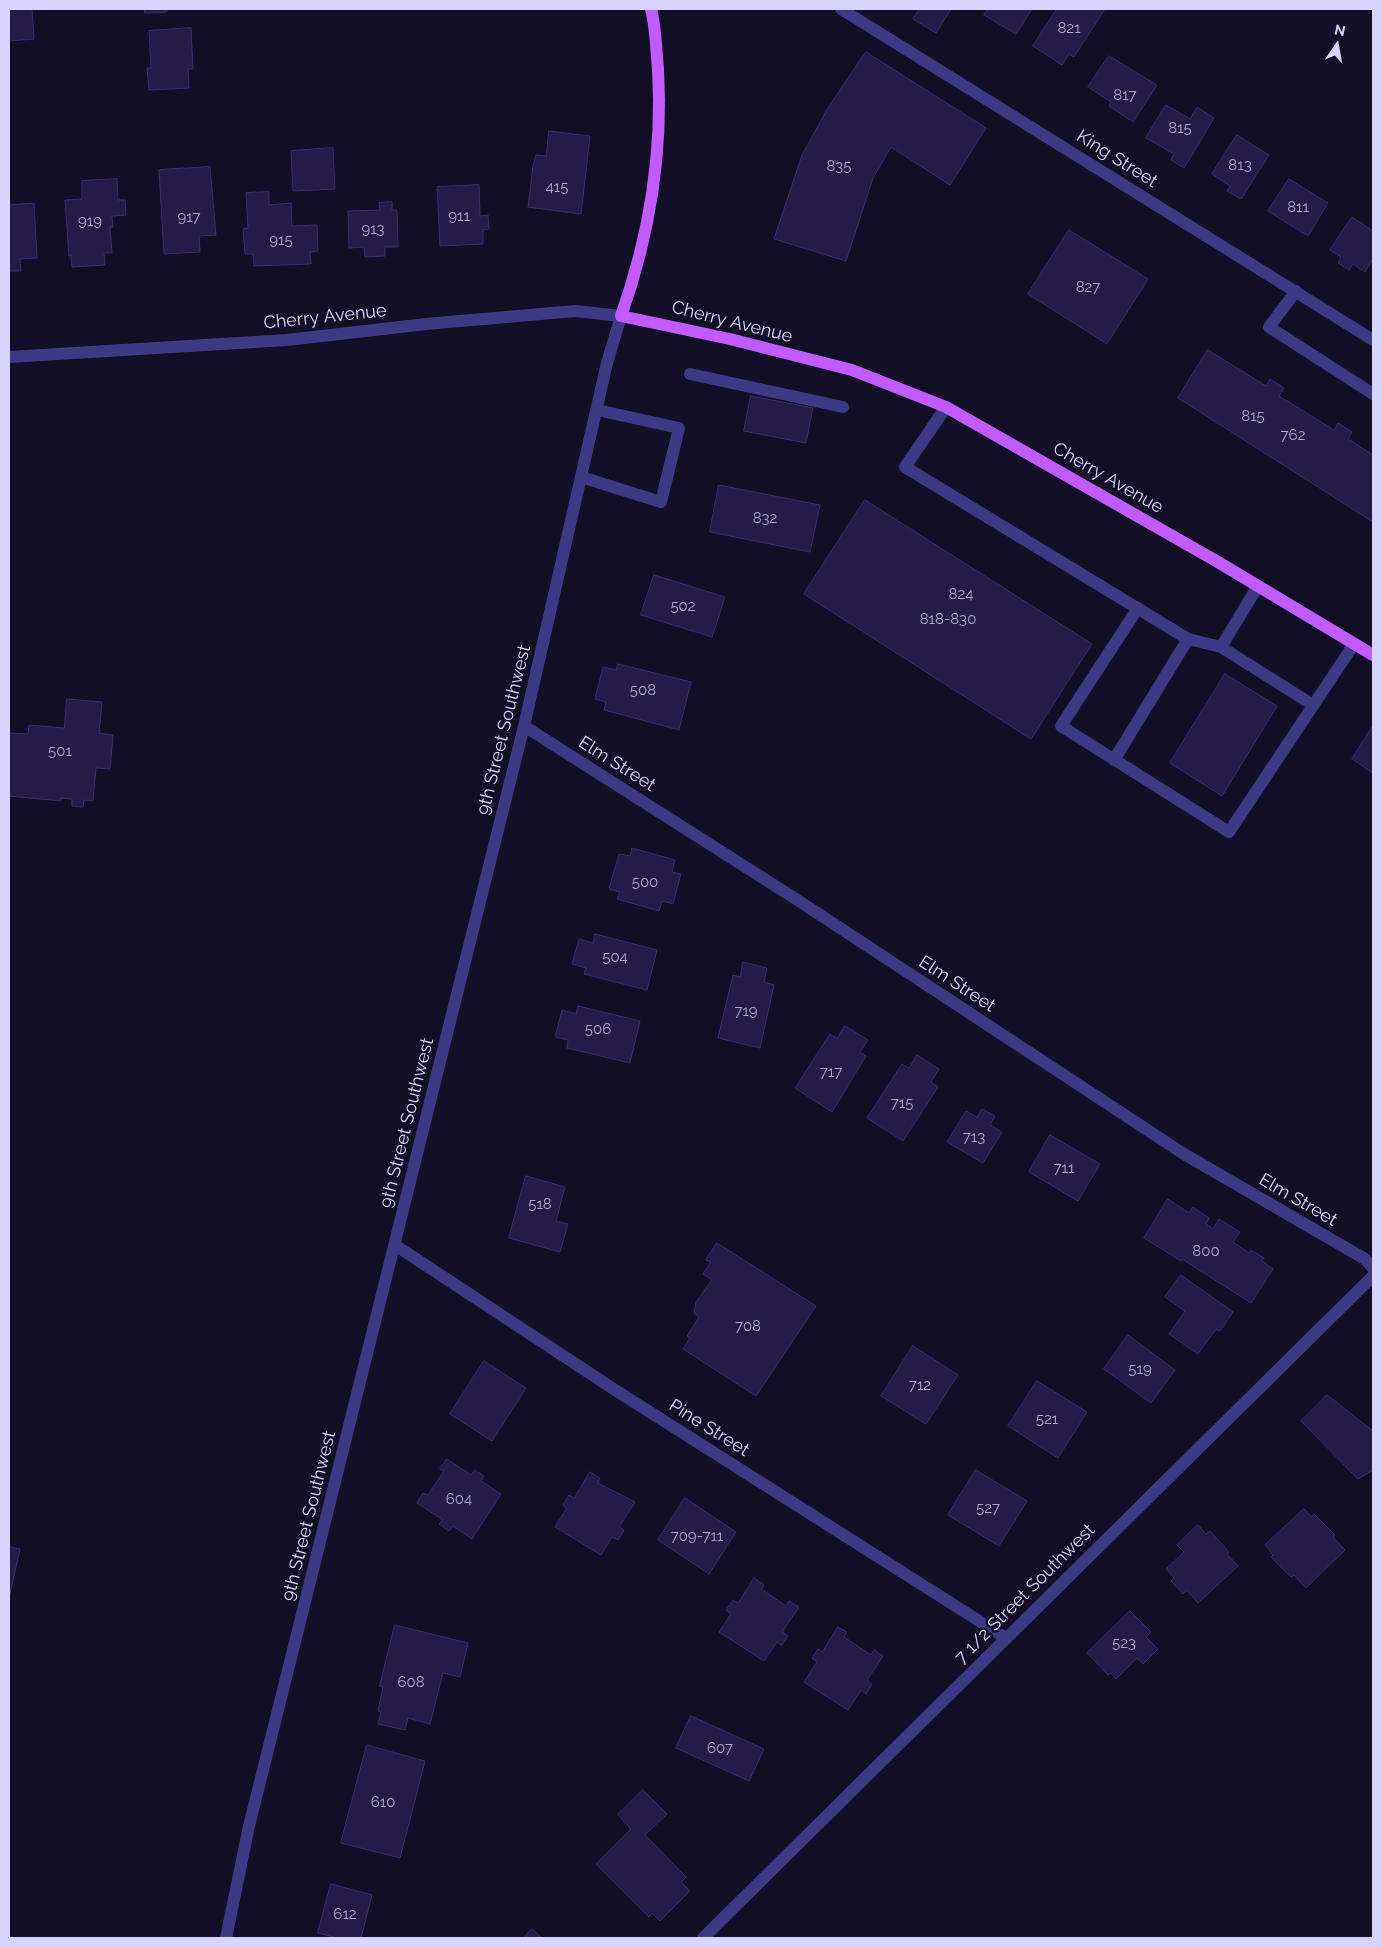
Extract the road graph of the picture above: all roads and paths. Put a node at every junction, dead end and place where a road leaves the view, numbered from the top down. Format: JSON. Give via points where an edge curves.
{"nodes":[{"id":1,"x":841,"y":9,"type":"edge"},
{"id":2,"x":653,"y":11,"type":"edge"},
{"id":3,"x":1296,"y":291,"type":"junction"},
{"id":4,"x":621,"y":316,"type":"junction"},
{"id":5,"x":1373,"y":340,"type":"edge"},
{"id":6,"x":9,"y":357,"type":"edge"},
{"id":7,"x":690,"y":374,"type":"dead end"},
{"id":8,"x":1373,"y":394,"type":"edge"},
{"id":9,"x":844,"y":407,"type":"dead end"},
{"id":10,"x":946,"y":407,"type":"junction"},
{"id":11,"x":596,"y":410,"type":"junction"},
{"id":12,"x":581,"y":477,"type":"junction"},
{"id":13,"x":1258,"y":586,"type":"junction"},
{"id":14,"x":1138,"y":608,"type":"junction"},
{"id":15,"x":1188,"y":638,"type":"junction"},
{"id":16,"x":1354,"y":644,"type":"junction"},
{"id":17,"x":1221,"y":647,"type":"junction"},
{"id":18,"x":1373,"y":655,"type":"edge"},
{"id":19,"x":1313,"y":705,"type":"junction"},
{"id":20,"x":524,"y":726,"type":"junction"},
{"id":21,"x":1114,"y":760,"type":"junction"},
{"id":22,"x":395,"y":1245,"type":"junction"},
{"id":23,"x":1373,"y":1268,"type":"edge"},
{"id":24,"x":1373,"y":1276,"type":"edge"},
{"id":25,"x":1006,"y":1638,"type":"junction"},
{"id":26,"x":226,"y":1938,"type":"edge"},
{"id":27,"x":703,"y":1938,"type":"edge"}],
"edges":[{"from":1,"to":3,"type":"street","name":"King Street"},
{"from":2,"to":4,"type":"main road","via":[[659,101],[656,177],[637,271]]},
{"from":3,"to":5,"type":"street","name":"King Street"},
{"from":3,"to":8,"type":"street","via":[[1270,327]]},
{"from":4,"to":6,"type":"street","name":"Cherry Avenue","via":[[575,311],[287,340]]},
{"from":4,"to":10,"type":"main road","name":"Cherry Avenue","via":[[852,370]]},
{"from":4,"to":11,"type":"street","name":"9th Street Southwest"},
{"from":7,"to":9,"type":"street"},
{"from":10,"to":13,"type":"main road","name":"Cherry Avenue"},
{"from":10,"to":14,"type":"street","via":[[905,467]]},
{"from":11,"to":12,"type":"street","name":"9th Street Southwest"},
{"from":11,"to":12,"type":"street","via":[[679,428],[660,502]]},
{"from":12,"to":20,"type":"street","name":"9th Street Southwest"},
{"from":13,"to":16,"type":"main road","name":"Cherry Avenue"},
{"from":13,"to":17,"type":"street"},
{"from":14,"to":15,"type":"street"},
{"from":14,"to":21,"type":"street","via":[[1060,726]]},
{"from":15,"to":17,"type":"street"},
{"from":15,"to":21,"type":"street"},
{"from":16,"to":18,"type":"main road","name":"Cherry Avenue"},
{"from":16,"to":19,"type":"street"},
{"from":17,"to":19,"type":"street"},
{"from":19,"to":21,"type":"street","via":[[1229,832]]},
{"from":20,"to":22,"type":"street","name":"9th Street Southwest"},
{"from":20,"to":23,"type":"street","name":"Elm Street","via":[[807,906],[1184,1154],[1364,1259]]},
{"from":22,"to":25,"type":"street","name":"Pine Street","via":[[612,1388]]},
{"from":22,"to":26,"type":"street","name":"9th Street Southwest","via":[[251,1817]]},
{"from":24,"to":25,"type":"street","name":"7 1/2 Street Southwest"},
{"from":25,"to":27,"type":"street","name":"7 1/2 Street Southwest"}]}
